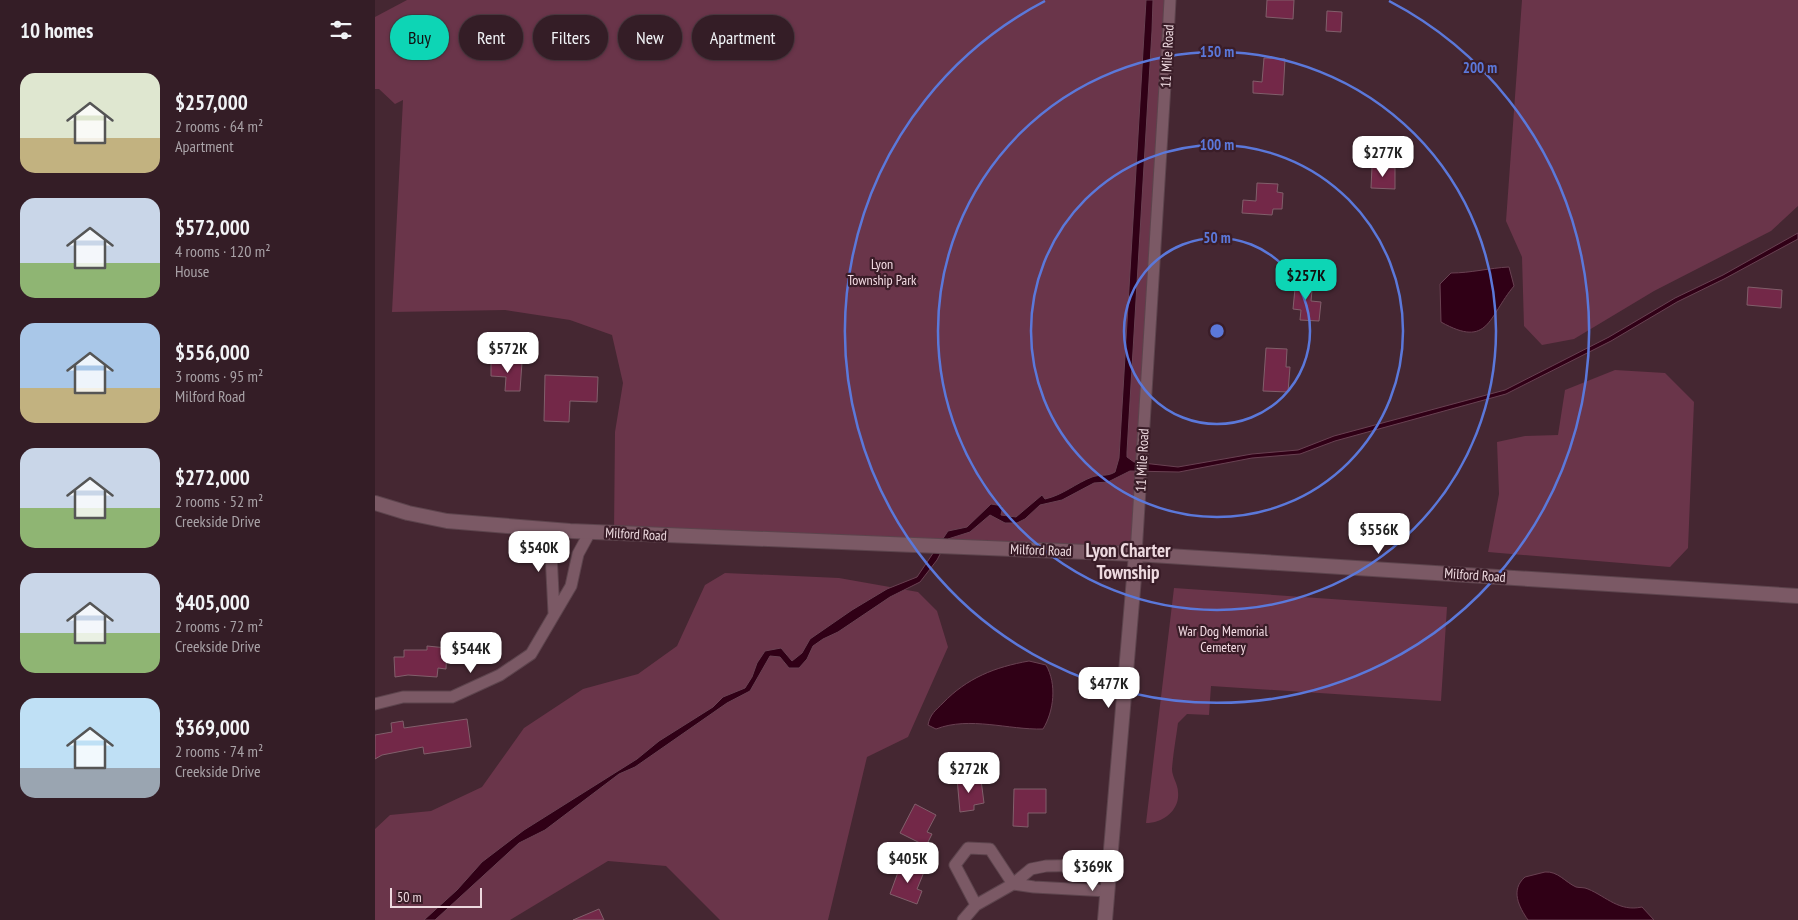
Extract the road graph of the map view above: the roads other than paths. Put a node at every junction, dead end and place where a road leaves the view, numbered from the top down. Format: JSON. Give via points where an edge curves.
{"nodes":[{"id":1,"x":1171,"y":0,"type":"edge"},
{"id":2,"x":375,"y":503,"type":"edge"},
{"id":3,"x":544,"y":529,"type":"junction"},
{"id":4,"x":591,"y":532,"type":"junction"},
{"id":5,"x":1136,"y":554,"type":"junction"},
{"id":6,"x":1798,"y":596,"type":"edge"},
{"id":7,"x":555,"y":613,"type":"junction"},
{"id":8,"x":375,"y":704,"type":"edge"},
{"id":9,"x":1109,"y":866,"type":"junction"},
{"id":10,"x":1013,"y":884,"type":"junction"},
{"id":11,"x":1107,"y":891,"type":"junction"},
{"id":12,"x":976,"y":905,"type":"junction"},
{"id":13,"x":963,"y":920,"type":"edge"},
{"id":14,"x":1105,"y":920,"type":"edge"}],
"edges":[{"from":1,"to":5,"type":"street","name":"11 Mile Road"},
{"from":2,"to":3,"type":"street","name":"Milford Road","via":[[408,514],[447,521]]},
{"from":3,"to":4,"type":"street","name":"Milford Road"},
{"from":3,"to":7,"type":"street","via":[[551,553]]},
{"from":4,"to":5,"type":"street","name":"Milford Road"},
{"from":4,"to":7,"type":"street","via":[[578,554],[571,586]]},
{"from":5,"to":6,"type":"street","name":"Milford Road"},
{"from":5,"to":9,"type":"street","name":"11 Mile Road"},
{"from":7,"to":8,"type":"street","via":[[531,654],[500,675],[452,698],[403,697]]},
{"from":9,"to":10,"type":"street","via":[[1046,866],[1031,869]]},
{"from":9,"to":11,"type":"street","name":"11 Mile Road"},
{"from":10,"to":11,"type":"street"},
{"from":10,"to":12,"type":"street"},
{"from":10,"to":12,"type":"street","via":[[989,849],[968,848],[955,866]]},
{"from":11,"to":14,"type":"street","name":"11 Mile Road"},
{"from":12,"to":13,"type":"street"}]}
